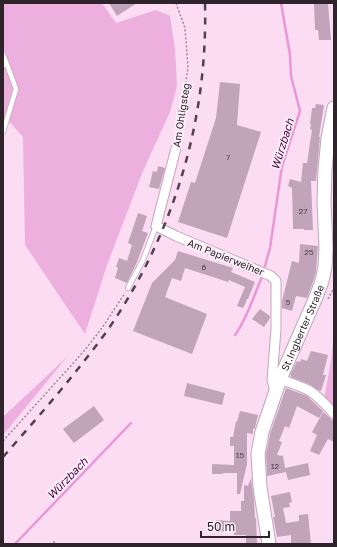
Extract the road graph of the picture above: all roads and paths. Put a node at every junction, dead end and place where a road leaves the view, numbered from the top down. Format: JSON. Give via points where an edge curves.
{"nodes":[{"id":1,"x":176,"y":3,"type":"edge"},
{"id":2,"x":3,"y":55,"type":"edge"},
{"id":3,"x":5,"y":64,"type":"edge"},
{"id":4,"x":334,"y":108,"type":"edge"},
{"id":5,"x":3,"y":132,"type":"edge"},
{"id":6,"x":176,"y":148,"type":"joint"},
{"id":7,"x":156,"y":226,"type":"junction"},
{"id":8,"x":330,"y":247,"type":"edge"},
{"id":9,"x":128,"y":288,"type":"joint"},
{"id":10,"x":280,"y":380,"type":"junction"},
{"id":11,"x":275,"y":392,"type":"junction"},
{"id":12,"x":334,"y":414,"type":"edge"},
{"id":13,"x":3,"y":441,"type":"edge"},
{"id":14,"x":54,"y":541,"type":"dead end"},
{"id":15,"x":54,"y":544,"type":"edge"},
{"id":16,"x":269,"y":544,"type":"edge"}],
"edges":[{"from":1,"to":6,"type":"path","name":"Am Ohligsteg","via":[[185,28],[188,68]]},
{"from":2,"to":3,"type":"lane"},
{"from":3,"to":5,"type":"lane","via":[[16,89]]},
{"from":4,"to":8,"type":"main road","name":"St.Ingberter Straße","via":[[328,138],[324,202]]},
{"from":6,"to":7,"type":"street","name":"Am Ohligsteg"},
{"from":7,"to":9,"type":"lane","via":[[143,260]]},
{"from":7,"to":11,"type":"street","name":"Am Papierweiher","via":[[276,280],[272,380]]},
{"from":8,"to":10,"type":"main road","name":"St.Ingberter Straße","via":[[316,297]]},
{"from":9,"to":13,"type":"path","via":[[85,350]]},
{"from":10,"to":11,"type":"main road","name":"St.Ingberter Straße"},
{"from":10,"to":12,"type":"street","via":[[310,391]]},
{"from":11,"to":16,"type":"main road","name":"St.Ingberter Straße","via":[[258,454],[260,487]]},
{"from":14,"to":15,"type":"path"}]}
